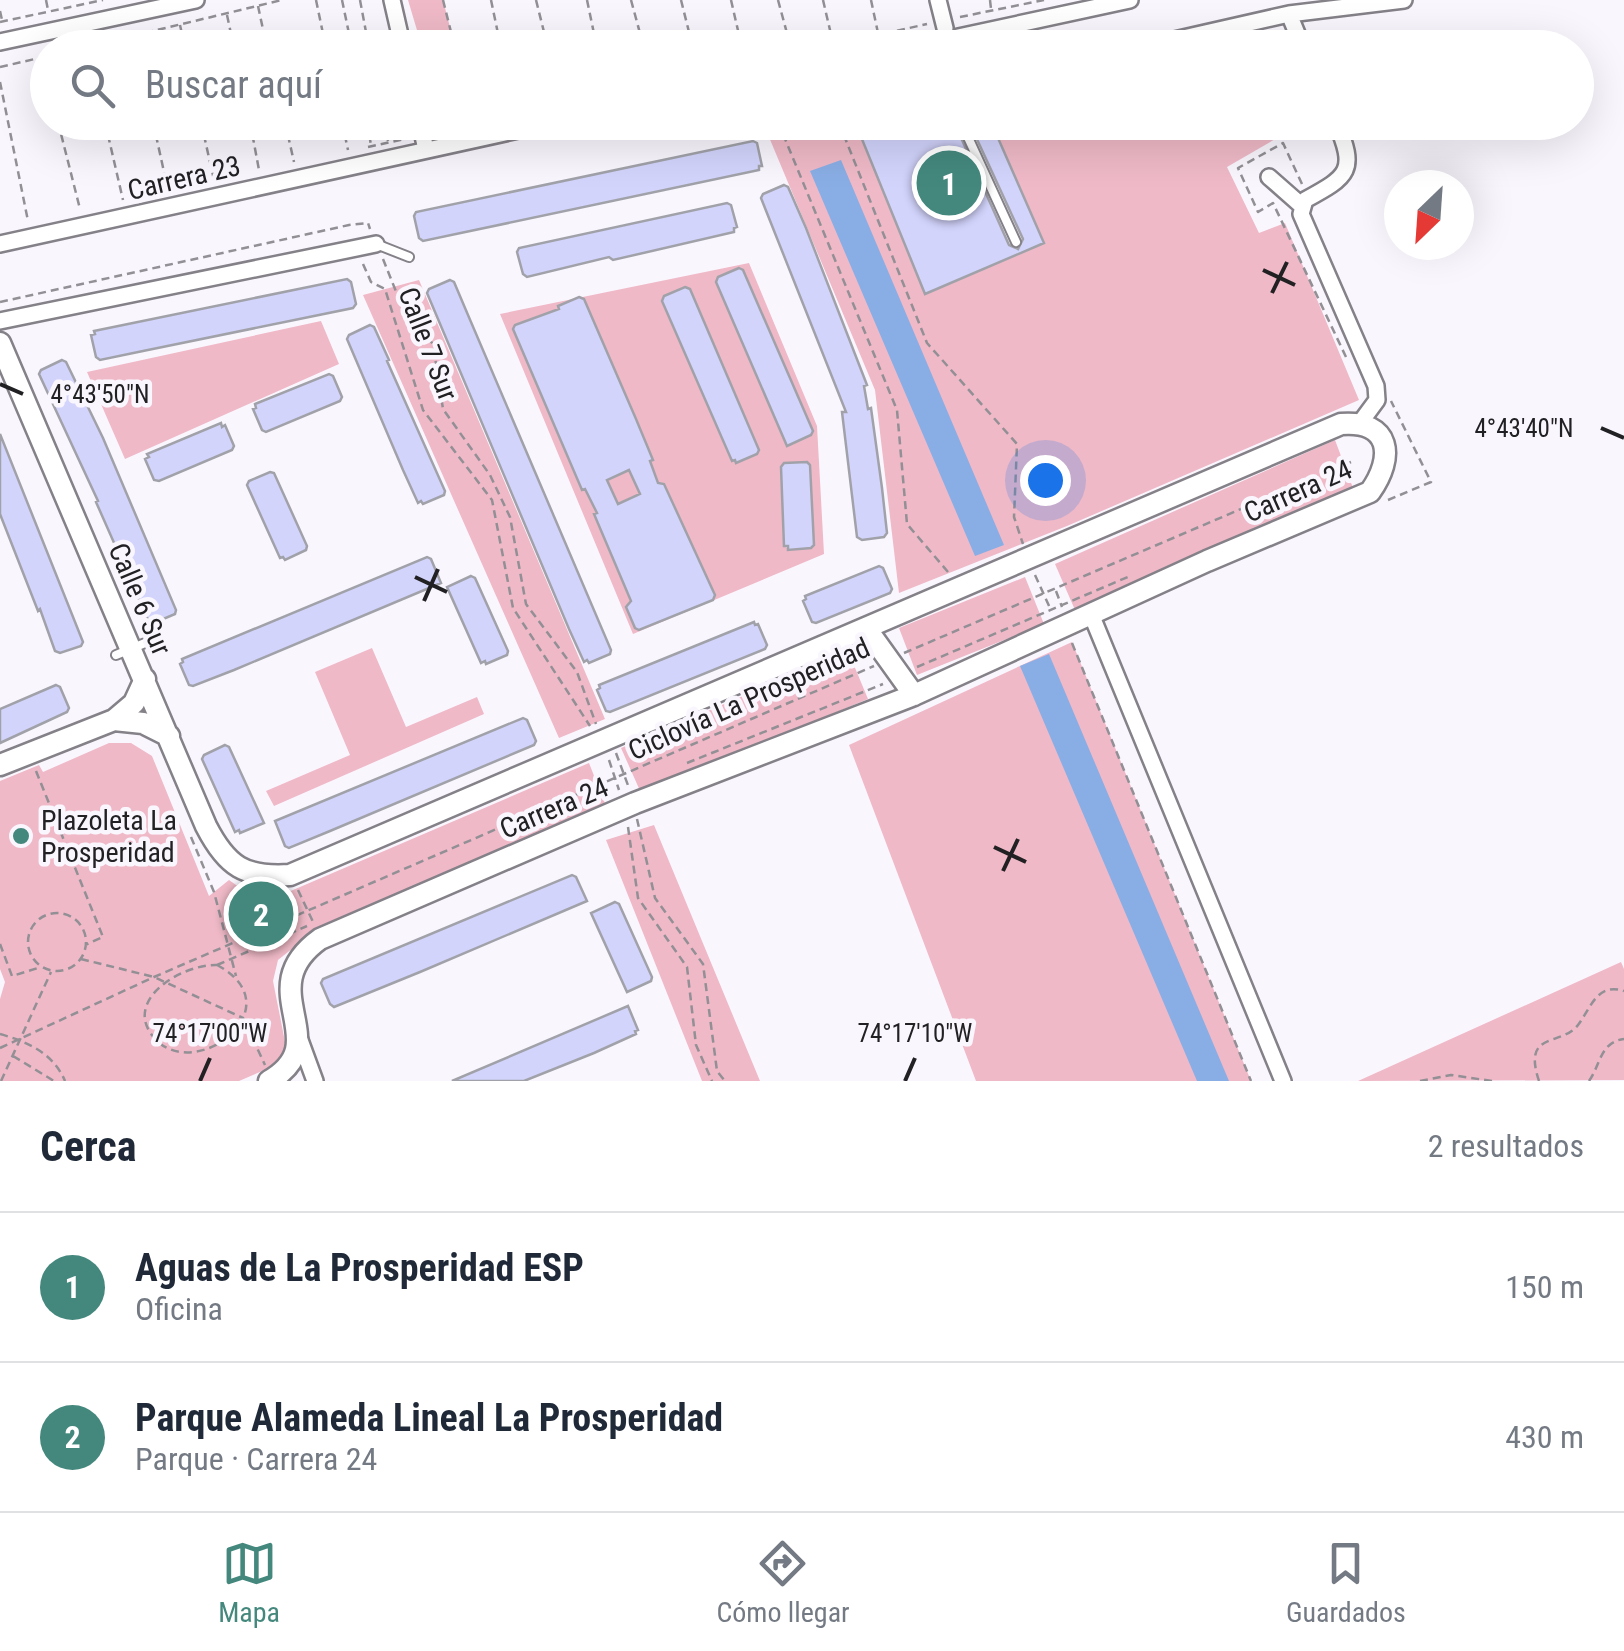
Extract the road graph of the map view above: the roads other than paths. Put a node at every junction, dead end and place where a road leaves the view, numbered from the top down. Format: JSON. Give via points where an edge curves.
{"nodes":[{"id":1,"x":196,"y":0,"type":"edge"},
{"id":2,"x":392,"y":0,"type":"edge"},
{"id":3,"x":938,"y":0,"type":"edge"},
{"id":4,"x":1130,"y":0,"type":"edge"},
{"id":5,"x":1404,"y":0,"type":"edge"},
{"id":6,"x":1289,"y":14,"type":"junction"},
{"id":7,"x":946,"y":28,"type":"dead end"},
{"id":8,"x":56,"y":30,"type":"edge"},
{"id":9,"x":399,"y":30,"type":"edge"},
{"id":10,"x":990,"y":30,"type":"edge"},
{"id":11,"x":1218,"y":30,"type":"edge"},
{"id":12,"x":1296,"y":30,"type":"edge"},
{"id":13,"x":30,"y":36,"type":"edge"},
{"id":14,"x":0,"y":42,"type":"edge"},
{"id":15,"x":424,"y":140,"type":"edge"},
{"id":16,"x":472,"y":140,"type":"edge"},
{"id":17,"x":969,"y":140,"type":"edge"},
{"id":18,"x":1344,"y":140,"type":"edge"},
{"id":19,"x":426,"y":150,"type":"junction"},
{"id":20,"x":1269,"y":177,"type":"dead end"},
{"id":21,"x":1302,"y":206,"type":"junction"},
{"id":22,"x":1016,"y":242,"type":"dead end"},
{"id":23,"x":0,"y":244,"type":"edge"},
{"id":24,"x":376,"y":244,"type":"joint"},
{"id":25,"x":409,"y":257,"type":"dead end"},
{"id":26,"x":0,"y":321,"type":"edge"},
{"id":27,"x":0,"y":343,"type":"edge"},
{"id":28,"x":1360,"y":422,"type":"junction"},
{"id":29,"x":1092,"y":614,"type":"junction"},
{"id":30,"x":866,"y":628,"type":"junction"},
{"id":31,"x":145,"y":680,"type":"junction"},
{"id":32,"x":914,"y":696,"type":"junction"},
{"id":33,"x":114,"y":720,"type":"junction"},
{"id":34,"x":169,"y":736,"type":"junction"},
{"id":35,"x":0,"y":765,"type":"edge"},
{"id":36,"x":241,"y":870,"type":"joint"},
{"id":37,"x":300,"y":1040,"type":"junction"},
{"id":38,"x":275,"y":1078,"type":"edge"},
{"id":39,"x":312,"y":1081,"type":"edge"},
{"id":40,"x":1282,"y":1081,"type":"edge"}],
"edges":[{"from":1,"to":8,"type":"street"},
{"from":2,"to":9,"type":"street"},
{"from":3,"to":7,"type":"street"},
{"from":4,"to":10,"type":"street"},
{"from":5,"to":6,"type":"street"},
{"from":6,"to":11,"type":"street"},
{"from":6,"to":12,"type":"street"},
{"from":13,"to":14,"type":"street"},
{"from":15,"to":19,"type":"street"},
{"from":16,"to":19,"type":"street","name":"Carrera 23"},
{"from":17,"to":22,"type":"lane"},
{"from":18,"to":21,"type":"street","via":[[1348,168],[1340,181]]},
{"from":19,"to":23,"type":"street","name":"Carrera 23"},
{"from":20,"to":21,"type":"street"},
{"from":21,"to":28,"type":"street","via":[[1303,223],[1376,386],[1377,400]]},
{"from":24,"to":25,"type":"lane"},
{"from":24,"to":26,"type":"street"},
{"from":27,"to":31,"type":"street","name":"Calle 6 Sur"},
{"from":28,"to":29,"type":"street","name":"Carrera 24","via":[[1379,434],[1388,456],[1370,492]]},
{"from":28,"to":30,"type":"street","name":"Carrera 24","via":[[1336,426]]},
{"from":29,"to":32,"type":"street","name":"Carrera 24","via":[[1065,615]]},
{"from":29,"to":40,"type":"street"},
{"from":30,"to":32,"type":"street"},
{"from":30,"to":36,"type":"street","name":"Carrera 24","via":[[290,875]]},
{"from":31,"to":33,"type":"street","via":[[134,703]]},
{"from":31,"to":34,"type":"street","name":"Calle 6 Sur"},
{"from":32,"to":37,"type":"street","name":"Carrera 24","via":[[626,800],[320,939],[293,968],[288,990]]},
{"from":33,"to":34,"type":"street"},
{"from":33,"to":35,"type":"street"},
{"from":34,"to":36,"type":"street","name":"Calle 6 Sur","via":[[219,851]]},
{"from":37,"to":38,"type":"street","via":[[292,1064]]},
{"from":37,"to":39,"type":"street"},
{"from":38,"to":39,"type":"street"}]}
